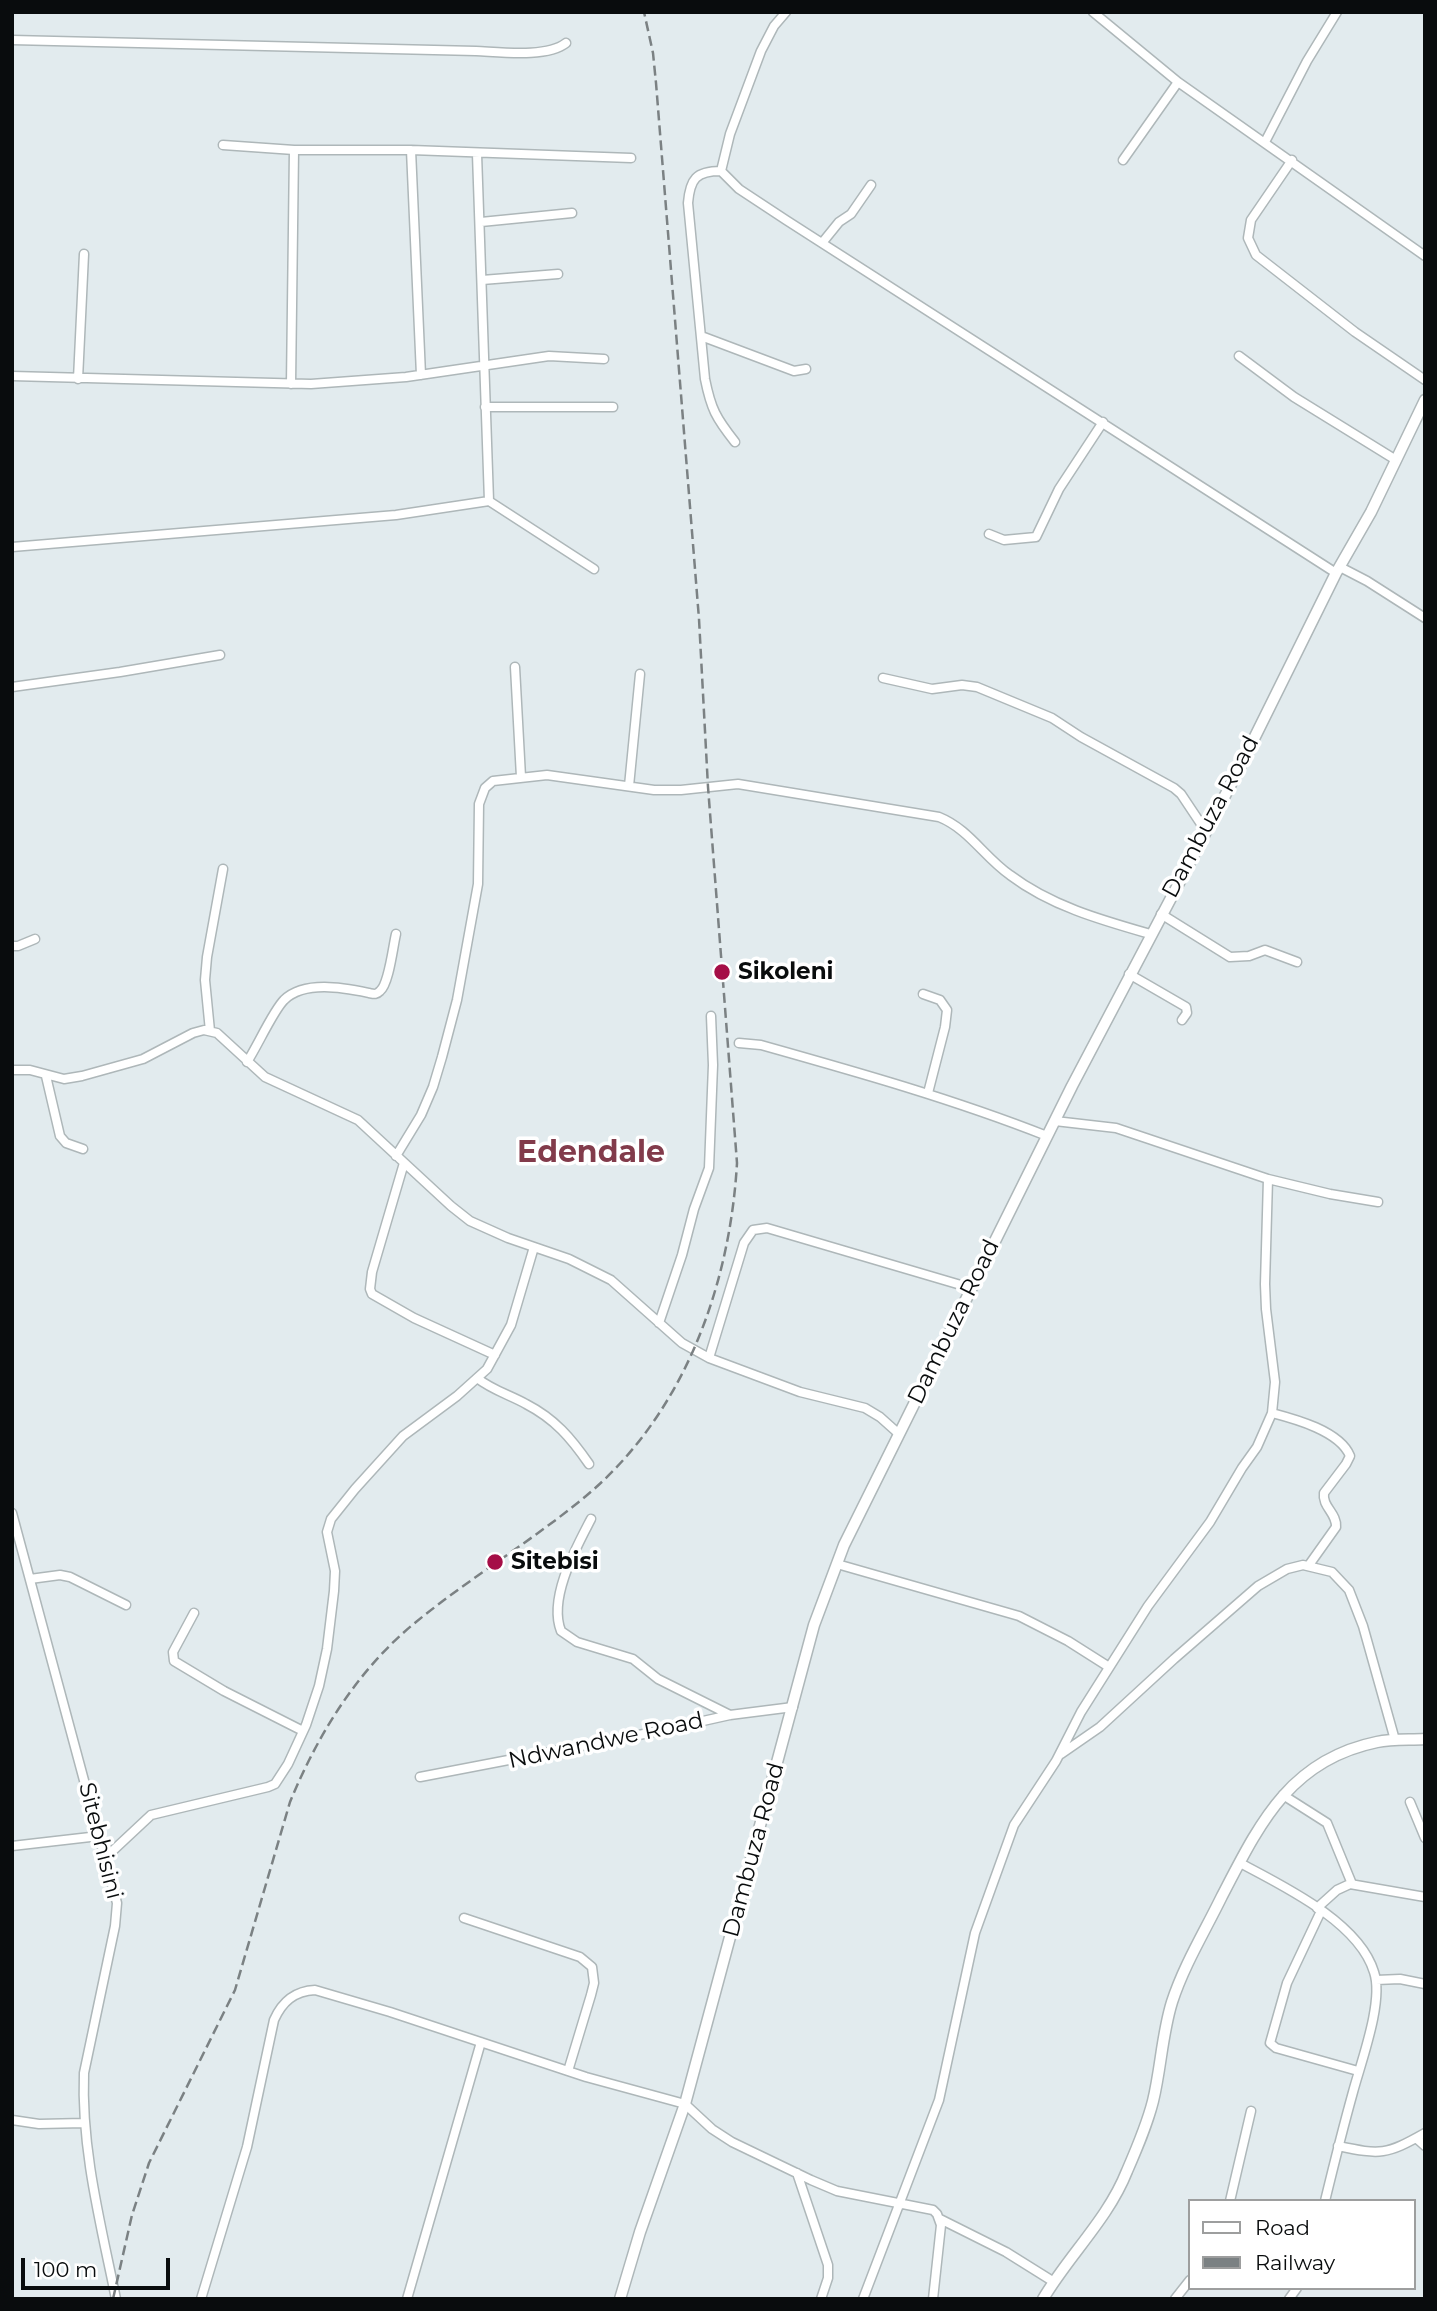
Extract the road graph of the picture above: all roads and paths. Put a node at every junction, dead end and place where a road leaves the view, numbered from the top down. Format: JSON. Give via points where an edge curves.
{"nodes":[{"id":1,"x":786,"y":12,"type":"edge"},
{"id":2,"x":1093,"y":12,"type":"edge"},
{"id":3,"x":1337,"y":12,"type":"edge"},
{"id":4,"x":12,"y":40,"type":"edge"},
{"id":5,"x":566,"y":43,"type":"dead end"},
{"id":6,"x":1178,"y":82,"type":"junction"},
{"id":7,"x":1265,"y":142,"type":"junction"},
{"id":8,"x":223,"y":145,"type":"dead end"},
{"id":9,"x":294,"y":150,"type":"junction"},
{"id":10,"x":411,"y":150,"type":"junction"},
{"id":11,"x":477,"y":154,"type":"junction"},
{"id":12,"x":631,"y":158,"type":"dead end"},
{"id":13,"x":1123,"y":160,"type":"dead end"},
{"id":14,"x":1292,"y":160,"type":"junction"},
{"id":15,"x":720,"y":171,"type":"junction"},
{"id":16,"x":871,"y":185,"type":"dead end"},
{"id":17,"x":572,"y":213,"type":"dead end"},
{"id":18,"x":481,"y":222,"type":"junction"},
{"id":19,"x":822,"y":243,"type":"junction"},
{"id":20,"x":84,"y":254,"type":"dead end"},
{"id":21,"x":1425,"y":256,"type":"edge"},
{"id":22,"x":558,"y":274,"type":"dead end"},
{"id":23,"x":482,"y":280,"type":"junction"},
{"id":24,"x":701,"y":336,"type":"junction"},
{"id":25,"x":1240,"y":356,"type":"dead end"},
{"id":26,"x":604,"y":359,"type":"dead end"},
{"id":27,"x":484,"y":365,"type":"junction"},
{"id":28,"x":806,"y":369,"type":"dead end"},
{"id":29,"x":421,"y":375,"type":"junction"},
{"id":30,"x":12,"y":376,"type":"edge"},
{"id":31,"x":78,"y":379,"type":"junction"},
{"id":32,"x":1425,"y":380,"type":"edge"},
{"id":33,"x":291,"y":384,"type":"junction"},
{"id":34,"x":1425,"y":400,"type":"edge"},
{"id":35,"x":485,"y":407,"type":"junction"},
{"id":36,"x":613,"y":407,"type":"dead end"},
{"id":37,"x":1422,"y":413,"type":"edge"},
{"id":38,"x":1103,"y":422,"type":"junction"},
{"id":39,"x":735,"y":442,"type":"dead end"},
{"id":40,"x":1396,"y":460,"type":"junction"},
{"id":41,"x":489,"y":501,"type":"junction"},
{"id":42,"x":989,"y":534,"type":"dead end"},
{"id":43,"x":12,"y":547,"type":"edge"},
{"id":44,"x":594,"y":569,"type":"dead end"},
{"id":45,"x":1338,"y":570,"type":"junction"},
{"id":46,"x":1425,"y":618,"type":"edge"},
{"id":47,"x":220,"y":655,"type":"dead end"},
{"id":48,"x":515,"y":667,"type":"dead end"},
{"id":49,"x":640,"y":674,"type":"dead end"},
{"id":50,"x":883,"y":678,"type":"dead end"},
{"id":51,"x":12,"y":687,"type":"edge"},
{"id":52,"x":522,"y":777,"type":"junction"},
{"id":53,"x":629,"y":786,"type":"junction"},
{"id":54,"x":1205,"y":830,"type":"junction"},
{"id":55,"x":223,"y":869,"type":"dead end"},
{"id":56,"x":1161,"y":914,"type":"junction"},
{"id":57,"x":396,"y":934,"type":"dead end"},
{"id":58,"x":1150,"y":934,"type":"junction"},
{"id":59,"x":35,"y":939,"type":"dead end"},
{"id":60,"x":12,"y":946,"type":"edge"},
{"id":61,"x":1297,"y":962,"type":"dead end"},
{"id":62,"x":1129,"y":974,"type":"junction"},
{"id":63,"x":923,"y":994,"type":"dead end"},
{"id":64,"x":711,"y":1016,"type":"dead end"},
{"id":65,"x":1182,"y":1020,"type":"dead end"},
{"id":66,"x":210,"y":1031,"type":"junction"},
{"id":67,"x":740,"y":1043,"type":"dead end"},
{"id":68,"x":247,"y":1062,"type":"junction"},
{"id":69,"x":12,"y":1070,"type":"edge"},
{"id":70,"x":46,"y":1076,"type":"junction"},
{"id":71,"x":928,"y":1093,"type":"junction"},
{"id":72,"x":1055,"y":1121,"type":"junction"},
{"id":73,"x":1046,"y":1136,"type":"junction"},
{"id":74,"x":83,"y":1149,"type":"dead end"},
{"id":75,"x":396,"y":1156,"type":"junction"},
{"id":76,"x":404,"y":1163,"type":"junction"},
{"id":77,"x":1268,"y":1179,"type":"junction"},
{"id":78,"x":1378,"y":1202,"type":"dead end"},
{"id":79,"x":534,"y":1247,"type":"junction"},
{"id":80,"x":971,"y":1288,"type":"junction"},
{"id":81,"x":659,"y":1323,"type":"junction"},
{"id":82,"x":495,"y":1355,"type":"junction"},
{"id":83,"x":709,"y":1358,"type":"junction"},
{"id":84,"x":477,"y":1378,"type":"junction"},
{"id":85,"x":1272,"y":1413,"type":"junction"},
{"id":86,"x":899,"y":1434,"type":"junction"},
{"id":87,"x":589,"y":1464,"type":"dead end"},
{"id":88,"x":12,"y":1513,"type":"edge"},
{"id":89,"x":591,"y":1519,"type":"dead end"},
{"id":90,"x":837,"y":1563,"type":"junction"},
{"id":91,"x":1309,"y":1565,"type":"junction"},
{"id":92,"x":30,"y":1579,"type":"junction"},
{"id":93,"x":126,"y":1605,"type":"dead end"},
{"id":94,"x":194,"y":1613,"type":"dead end"},
{"id":95,"x":1109,"y":1667,"type":"junction"},
{"id":96,"x":793,"y":1707,"type":"junction"},
{"id":97,"x":730,"y":1715,"type":"junction"},
{"id":98,"x":303,"y":1731,"type":"junction"},
{"id":99,"x":1425,"y":1739,"type":"edge"},
{"id":100,"x":1395,"y":1740,"type":"junction"},
{"id":101,"x":1059,"y":1755,"type":"junction"},
{"id":102,"x":420,"y":1777,"type":"dead end"},
{"id":103,"x":1283,"y":1795,"type":"junction"},
{"id":104,"x":1410,"y":1802,"type":"dead end"},
{"id":105,"x":99,"y":1836,"type":"junction"},
{"id":106,"x":1425,"y":1838,"type":"edge"},
{"id":107,"x":12,"y":1846,"type":"edge"},
{"id":108,"x":105,"y":1858,"type":"junction"},
{"id":109,"x":1240,"y":1863,"type":"junction"},
{"id":110,"x":1352,"y":1884,"type":"junction"},
{"id":111,"x":1425,"y":1897,"type":"edge"},
{"id":112,"x":1319,"y":1909,"type":"junction"},
{"id":113,"x":464,"y":1918,"type":"dead end"},
{"id":114,"x":1376,"y":1980,"type":"junction"},
{"id":115,"x":1425,"y":1984,"type":"edge"},
{"id":116,"x":481,"y":2042,"type":"junction"},
{"id":117,"x":568,"y":2071,"type":"junction"},
{"id":118,"x":1358,"y":2071,"type":"junction"},
{"id":119,"x":685,"y":2104,"type":"junction"},
{"id":120,"x":1251,"y":2111,"type":"dead end"},
{"id":121,"x":12,"y":2120,"type":"edge"},
{"id":122,"x":84,"y":2123,"type":"junction"},
{"id":123,"x":1425,"y":2133,"type":"edge"},
{"id":124,"x":1416,"y":2138,"type":"junction"},
{"id":125,"x":1338,"y":2146,"type":"junction"},
{"id":126,"x":1425,"y":2146,"type":"edge"},
{"id":127,"x":797,"y":2173,"type":"junction"},
{"id":128,"x":1230,"y":2199,"type":"edge"},
{"id":129,"x":1325,"y":2199,"type":"edge"},
{"id":130,"x":901,"y":2204,"type":"junction"},
{"id":131,"x":940,"y":2219,"type":"junction"},
{"id":132,"x":1054,"y":2282,"type":"junction"},
{"id":133,"x":1188,"y":2283,"type":"edge"},
{"id":134,"x":116,"y":2299,"type":"edge"},
{"id":135,"x":201,"y":2299,"type":"edge"},
{"id":136,"x":407,"y":2299,"type":"edge"},
{"id":137,"x":620,"y":2299,"type":"edge"},
{"id":138,"x":821,"y":2299,"type":"edge"},
{"id":139,"x":863,"y":2299,"type":"edge"},
{"id":140,"x":933,"y":2299,"type":"edge"},
{"id":141,"x":1042,"y":2299,"type":"edge"},
{"id":142,"x":1175,"y":2299,"type":"edge"}],
"edges":[{"from":1,"to":15,"type":"street","via":[[761,51]]},
{"from":2,"to":6,"type":"street"},
{"from":3,"to":7,"type":"street"},
{"from":4,"to":5,"type":"street","via":[[540,52]]},
{"from":6,"to":7,"type":"street"},
{"from":6,"to":13,"type":"street"},
{"from":7,"to":14,"type":"street"},
{"from":8,"to":9,"type":"street"},
{"from":9,"to":10,"type":"street"},
{"from":9,"to":33,"type":"street"},
{"from":10,"to":11,"type":"street"},
{"from":10,"to":29,"type":"street"},
{"from":11,"to":12,"type":"street"},
{"from":11,"to":18,"type":"street"},
{"from":14,"to":21,"type":"street"},
{"from":14,"to":32,"type":"street","via":[[1251,220],[1248,238],[1256,256]]},
{"from":15,"to":19,"type":"street","via":[[739,189]]},
{"from":15,"to":24,"type":"street","via":[[702,172],[689,192]]},
{"from":16,"to":19,"type":"street"},
{"from":17,"to":18,"type":"street"},
{"from":18,"to":23,"type":"street"},
{"from":19,"to":38,"type":"street"},
{"from":20,"to":31,"type":"street"},
{"from":22,"to":23,"type":"street"},
{"from":23,"to":27,"type":"street"},
{"from":24,"to":28,"type":"street","via":[[794,371]]},
{"from":24,"to":39,"type":"street","via":[[710,402]]},
{"from":25,"to":40,"type":"street","via":[[1294,397]]},
{"from":26,"to":27,"type":"street","via":[[558,356]]},
{"from":27,"to":29,"type":"street"},
{"from":27,"to":35,"type":"street"},
{"from":29,"to":33,"type":"street"},
{"from":30,"to":31,"type":"street"},
{"from":31,"to":33,"type":"street"},
{"from":34,"to":37,"type":"street","name":"Dambuza Road"},
{"from":35,"to":36,"type":"street"},
{"from":35,"to":41,"type":"street"},
{"from":37,"to":40,"type":"street","name":"Dambuza Road"},
{"from":38,"to":42,"type":"street","via":[[1059,489],[1036,537],[1004,540]]},
{"from":38,"to":45,"type":"street"},
{"from":40,"to":45,"type":"street","name":"Dambuza Road"},
{"from":41,"to":43,"type":"street","via":[[396,515]]},
{"from":41,"to":44,"type":"street"},
{"from":45,"to":46,"type":"street","via":[[1367,581]]},
{"from":45,"to":54,"type":"street","name":"Dambuza Road"},
{"from":47,"to":51,"type":"street"},
{"from":48,"to":52,"type":"street"},
{"from":49,"to":53,"type":"street"},
{"from":50,"to":54,"type":"street","via":[[932,689],[971,685],[1030,708],[1174,788]]},
{"from":52,"to":53,"type":"street","via":[[547,775]]},
{"from":52,"to":75,"type":"street","via":[[493,781],[481,795],[478,884],[457,1000],[433,1087]]},
{"from":53,"to":58,"type":"street","via":[[681,790],[749,785],[939,817],[960,828],[1002,869],[1037,893],[1099,920]]},
{"from":54,"to":56,"type":"street","name":"Dambuza Road"},
{"from":55,"to":66,"type":"street","via":[[206,957]]},
{"from":56,"to":58,"type":"street","name":"Dambuza Road"},
{"from":56,"to":61,"type":"street","via":[[1230,957],[1265,950]]},
{"from":57,"to":68,"type":"street","via":[[381,990],[376,994],[328,987],[296,992],[281,1003]]},
{"from":58,"to":62,"type":"street","name":"Dambuza Road"},
{"from":59,"to":60,"type":"street"},
{"from":62,"to":65,"type":"street","via":[[1186,1007]]},
{"from":62,"to":72,"type":"street","name":"Dambuza Road"},
{"from":63,"to":71,"type":"street","via":[[940,1000],[947,1010]]},
{"from":64,"to":81,"type":"street","via":[[709,1168]]},
{"from":66,"to":68,"type":"street"},
{"from":66,"to":70,"type":"street","via":[[192,1033],[128,1064],[64,1079]]},
{"from":67,"to":71,"type":"street"},
{"from":68,"to":75,"type":"street","via":[[284,1087],[358,1119]]},
{"from":69,"to":70,"type":"street"},
{"from":70,"to":74,"type":"street","via":[[60,1136]]},
{"from":71,"to":73,"type":"street"},
{"from":72,"to":73,"type":"street","name":"Dambuza Road"},
{"from":72,"to":77,"type":"street","via":[[1116,1128]]},
{"from":73,"to":80,"type":"street","name":"Dambuza Road"},
{"from":75,"to":76,"type":"street"},
{"from":76,"to":79,"type":"street","via":[[470,1221]]},
{"from":76,"to":82,"type":"street","via":[[372,1272],[372,1294]]},
{"from":77,"to":78,"type":"street"},
{"from":77,"to":85,"type":"street","via":[[1265,1284],[1275,1382]]},
{"from":79,"to":81,"type":"street","via":[[611,1280]]},
{"from":79,"to":82,"type":"street","via":[[511,1325]]},
{"from":80,"to":83,"type":"street","via":[[760,1228],[744,1243]]},
{"from":80,"to":86,"type":"street","name":"Dambuza Road"},
{"from":81,"to":83,"type":"street"},
{"from":82,"to":84,"type":"street"},
{"from":83,"to":86,"type":"street","via":[[800,1392],[865,1408]]},
{"from":84,"to":87,"type":"street","via":[[558,1424]]},
{"from":84,"to":98,"type":"street","via":[[403,1436],[331,1519],[327,1532],[335,1571],[327,1649]]},
{"from":85,"to":91,"type":"street","via":[[1330,1435],[1350,1456],[1324,1493],[1336,1528]]},
{"from":85,"to":95,"type":"street","via":[[1257,1447],[1210,1522]]},
{"from":86,"to":90,"type":"street","name":"Dambuza Road"},
{"from":88,"to":92,"type":"street","name":"Sitebhisini"},
{"from":89,"to":97,"type":"street","via":[[565,1576],[558,1613],[561,1631],[576,1642],[633,1658],[658,1679]]},
{"from":90,"to":95,"type":"street","via":[[1019,1616]]},
{"from":90,"to":96,"type":"street","name":"Dambuza Road","via":[[814,1625]]},
{"from":91,"to":100,"type":"street","via":[[1332,1572],[1349,1590]]},
{"from":91,"to":101,"type":"street","via":[[1287,1569],[1258,1586],[1100,1727]]},
{"from":92,"to":93,"type":"street","via":[[70,1577]]},
{"from":92,"to":105,"type":"street","name":"Sitebhisini"},
{"from":94,"to":98,"type":"street","via":[[173,1652],[174,1661]]},
{"from":95,"to":101,"type":"street"},
{"from":96,"to":97,"type":"street","name":"Ndwandwe Road"},
{"from":96,"to":119,"type":"street","name":"Dambuza Road"},
{"from":97,"to":102,"type":"street","name":"Ndwandwe Road"},
{"from":98,"to":108,"type":"street","via":[[275,1783],[151,1815]]},
{"from":99,"to":100,"type":"street"},
{"from":100,"to":103,"type":"street","via":[[1343,1752]]},
{"from":101,"to":130,"type":"street","via":[[1014,1825],[975,1933],[939,2100]]},
{"from":103,"to":109,"type":"street"},
{"from":103,"to":110,"type":"street","via":[[1327,1823]]},
{"from":104,"to":106,"type":"street"},
{"from":105,"to":107,"type":"street"},
{"from":105,"to":108,"type":"street","name":"Sitebhisini"},
{"from":108,"to":122,"type":"street","name":"Sitebhisini","via":[[117,1914],[84,2073]]},
{"from":109,"to":112,"type":"street"},
{"from":109,"to":132,"type":"street","via":[[1173,2001],[1153,2103],[1121,2186]]},
{"from":110,"to":111,"type":"street"},
{"from":110,"to":112,"type":"street"},
{"from":112,"to":114,"type":"street","via":[[1359,1944]]},
{"from":112,"to":118,"type":"street","via":[[1287,1983],[1270,2043]]},
{"from":113,"to":117,"type":"street","via":[[579,1957],[592,1967],[594,1983]]},
{"from":114,"to":115,"type":"street"},
{"from":114,"to":118,"type":"street","via":[[1377,1994]]},
{"from":116,"to":117,"type":"street"},
{"from":116,"to":135,"type":"street","via":[[330,1993],[306,1990],[279,2008],[250,2135]]},
{"from":116,"to":136,"type":"street"},
{"from":117,"to":119,"type":"street"},
{"from":118,"to":125,"type":"street"},
{"from":119,"to":127,"type":"street","via":[[732,2142]]},
{"from":119,"to":137,"type":"street","name":"Dambuza Road"},
{"from":120,"to":128,"type":"street"},
{"from":121,"to":122,"type":"street"},
{"from":122,"to":134,"type":"street","name":"Sitebhisini"},
{"from":123,"to":124,"type":"street"},
{"from":124,"to":125,"type":"street","via":[[1378,2154]]},
{"from":124,"to":126,"type":"street"},
{"from":125,"to":129,"type":"street"},
{"from":127,"to":130,"type":"street","via":[[837,2191]]},
{"from":127,"to":138,"type":"street","via":[[829,2269]]},
{"from":130,"to":131,"type":"street","via":[[933,2210]]},
{"from":130,"to":139,"type":"street"},
{"from":131,"to":132,"type":"street"},
{"from":131,"to":140,"type":"street"},
{"from":132,"to":141,"type":"street"},
{"from":133,"to":142,"type":"street"}]}
